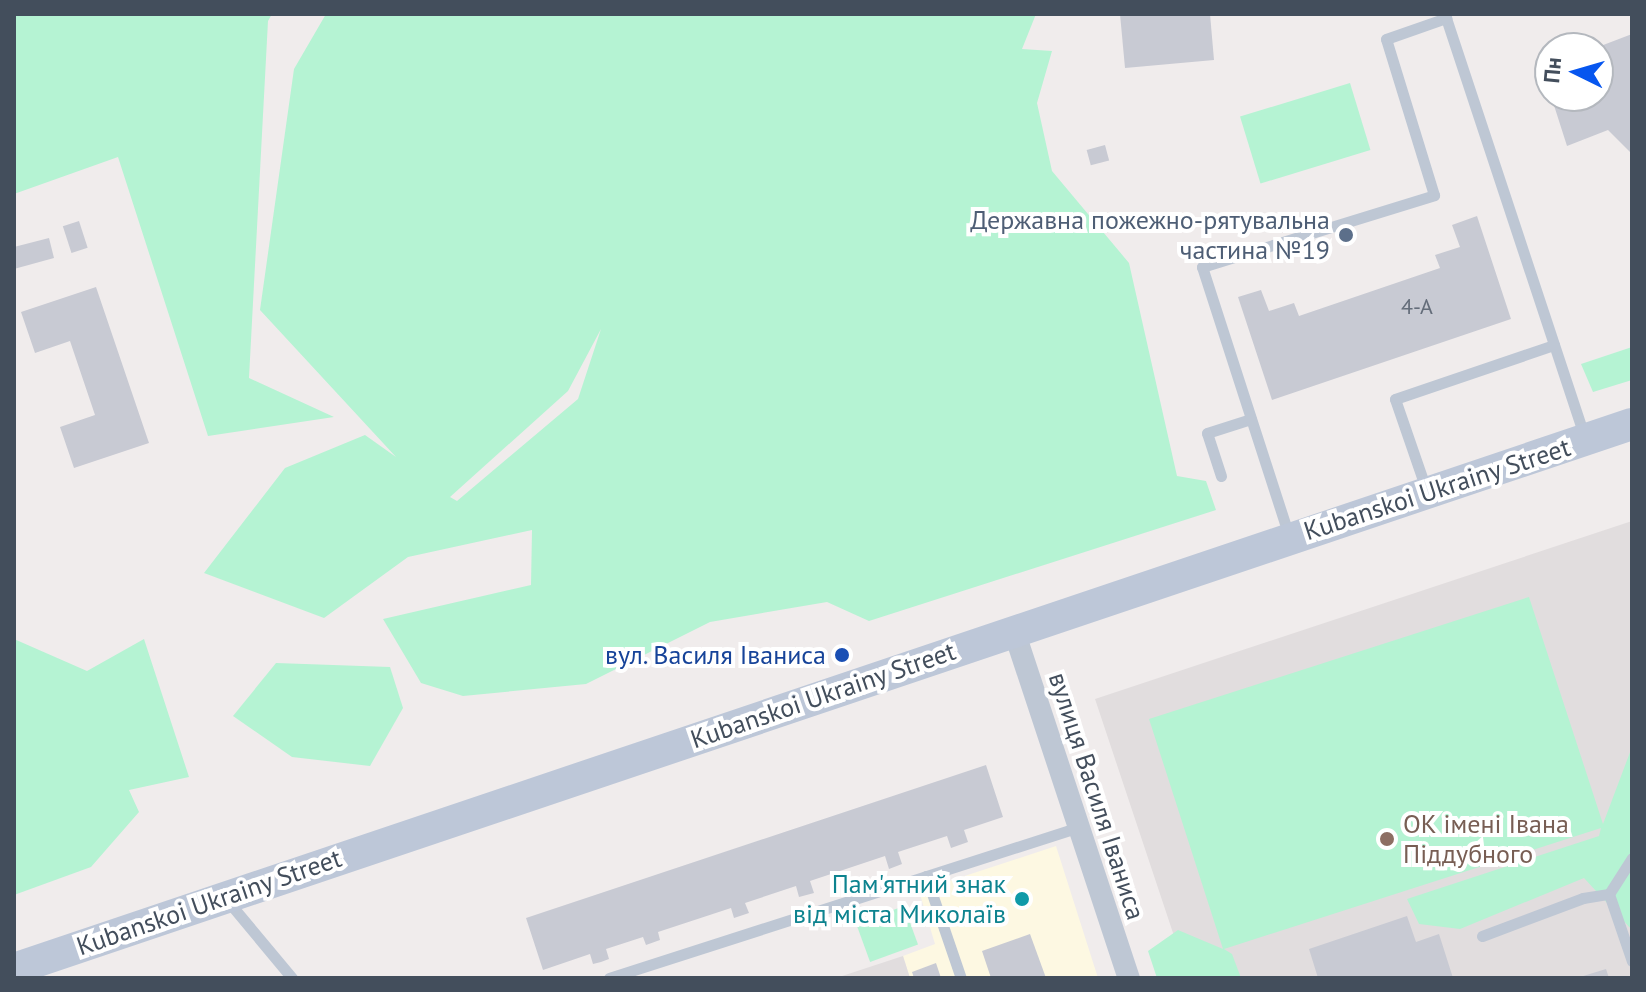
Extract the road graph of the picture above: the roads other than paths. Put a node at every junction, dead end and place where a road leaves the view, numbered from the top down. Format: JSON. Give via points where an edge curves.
{"nodes":[{"id":1,"x":1554,"y":345,"type":"junction"},
{"id":2,"x":1251,"y":419,"type":"junction"},
{"id":3,"x":1632,"y":424,"type":"edge"},
{"id":4,"x":1585,"y":440,"type":"junction"},
{"id":5,"x":1221,"y":476,"type":"dead end"},
{"id":6,"x":1427,"y":493,"type":"junction"},
{"id":7,"x":1290,"y":538,"type":"junction"},
{"id":8,"x":1014,"y":631,"type":"junction"},
{"id":9,"x":1078,"y":827,"type":"junction"},
{"id":10,"x":1632,"y":858,"type":"edge"},
{"id":11,"x":926,"y":876,"type":"junction"},
{"id":12,"x":1609,"y":894,"type":"junction"},
{"id":13,"x":224,"y":897,"type":"junction"},
{"id":14,"x":1482,"y":936,"type":"dead end"},
{"id":15,"x":1632,"y":961,"type":"edge"},
{"id":16,"x":14,"y":969,"type":"edge"},
{"id":17,"x":292,"y":978,"type":"edge"},
{"id":18,"x":609,"y":978,"type":"edge"},
{"id":19,"x":961,"y":978,"type":"edge"},
{"id":20,"x":1129,"y":978,"type":"edge"}],
"edges":[{"from":1,"to":2,"type":"lane","via":[[1446,18],[1386,39],[1434,195],[1202,267]]},
{"from":1,"to":4,"type":"lane"},
{"from":1,"to":6,"type":"lane","via":[[1395,399]]},
{"from":2,"to":5,"type":"lane","via":[[1207,433]]},
{"from":2,"to":7,"type":"lane"},
{"from":3,"to":4,"type":"street","name":"Kubanskoi Ukrainy Street"},
{"from":4,"to":6,"type":"street","name":"Kubanskoi Ukrainy Street"},
{"from":6,"to":7,"type":"street","name":"Kubanskoi Ukrainy Street"},
{"from":7,"to":8,"type":"street","name":"Kubanskoi Ukrainy Street"},
{"from":8,"to":9,"type":"street","name":"вулиця Василя Іваниса"},
{"from":8,"to":13,"type":"street","name":"Kubanskoi Ukrainy Street"},
{"from":9,"to":11,"type":"lane"},
{"from":9,"to":20,"type":"street","name":"вулиця Василя Іваниса"},
{"from":10,"to":12,"type":"lane"},
{"from":11,"to":18,"type":"lane"},
{"from":11,"to":19,"type":"lane"},
{"from":12,"to":14,"type":"lane","via":[[1583,898]]},
{"from":12,"to":15,"type":"lane"},
{"from":13,"to":16,"type":"street","name":"Kubanskoi Ukrainy Street"},
{"from":13,"to":17,"type":"lane"}]}
